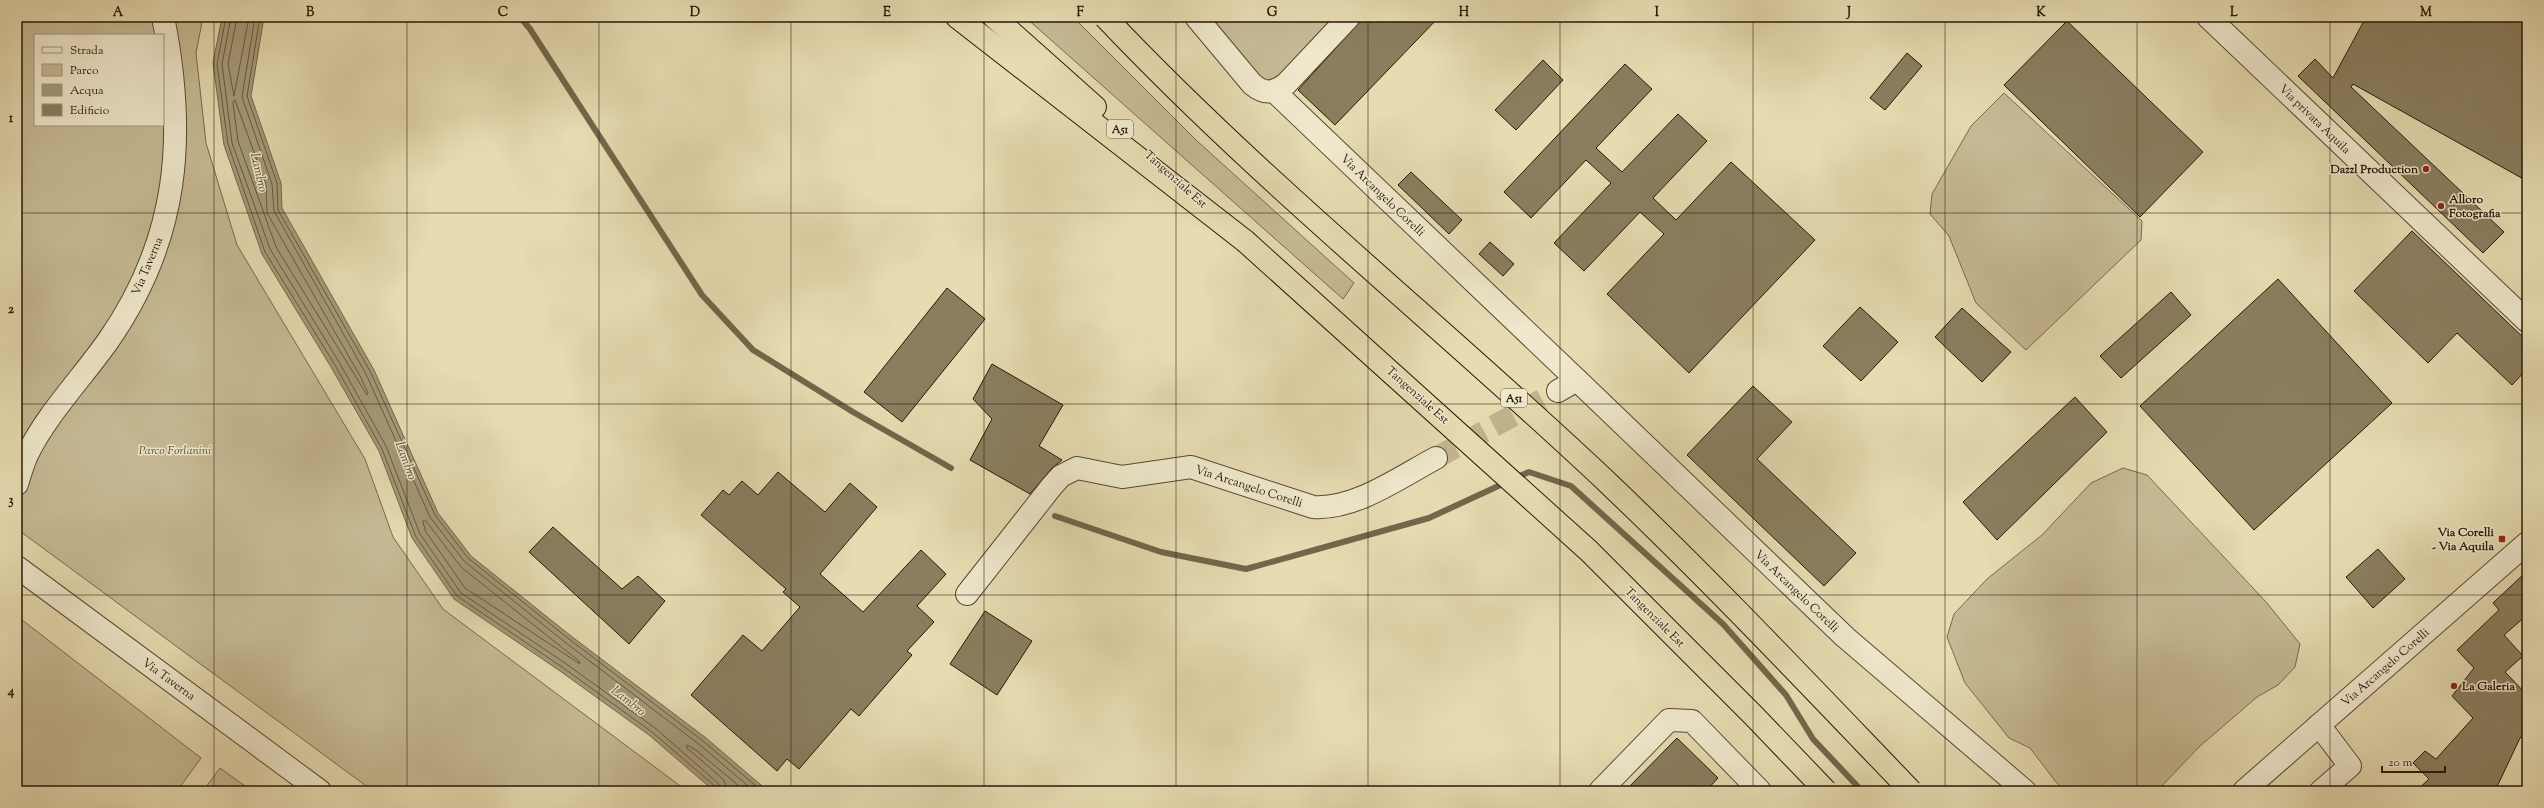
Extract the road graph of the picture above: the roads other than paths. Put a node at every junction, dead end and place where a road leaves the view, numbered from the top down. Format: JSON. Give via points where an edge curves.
{"nodes":[{"id":1,"x":163,"y":17,"type":"edge"},
{"id":2,"x":957,"y":17,"type":"edge"},
{"id":3,"x":994,"y":17,"type":"edge"},
{"id":4,"x":1105,"y":17,"type":"edge"},
{"id":5,"x":1196,"y":17,"type":"edge"},
{"id":6,"x":1349,"y":17,"type":"edge"},
{"id":7,"x":2208,"y":17,"type":"edge"},
{"id":8,"x":1275,"y":92,"type":"junction"},
{"id":9,"x":1245,"y":240,"type":"junction"},
{"id":10,"x":2527,"y":321,"type":"edge"},
{"id":11,"x":1577,"y":380,"type":"junction"},
{"id":12,"x":1558,"y":391,"type":"tunnel mouth"},
{"id":13,"x":1436,"y":458,"type":"tunnel mouth"},
{"id":14,"x":17,"y":484,"type":"edge"},
{"id":15,"x":2527,"y":543,"type":"edge"},
{"id":16,"x":17,"y":567,"type":"edge"},
{"id":17,"x":967,"y":594,"type":"dead end"},
{"id":18,"x":2319,"y":725,"type":"junction"},
{"id":19,"x":320,"y":791,"type":"edge"},
{"id":20,"x":1600,"y":791,"type":"edge"},
{"id":21,"x":1760,"y":791,"type":"edge"},
{"id":22,"x":1826,"y":791,"type":"edge"},
{"id":23,"x":1911,"y":791,"type":"edge"},
{"id":24,"x":2025,"y":791,"type":"edge"},
{"id":25,"x":2244,"y":791,"type":"edge"},
{"id":26,"x":2321,"y":791,"type":"edge"}],
"edges":[{"from":1,"to":14,"type":"street","name":"Via Taverna","via":[[176,98],[172,184],[164,225],[149,268],[132,302],[108,340],[42,431],[28,455]]},
{"from":2,"to":9,"type":"highway"},
{"from":3,"to":9,"type":"highway","name":"Tangenziale Est","number":"A51"},
{"from":4,"to":23,"type":"highway","number":"A51","bridge":true,"via":[[1155,70],[1271,179],[1607,482],[1703,576]]},
{"from":5,"to":8,"type":"street","via":[[1252,84],[1261,92]]},
{"from":6,"to":8,"type":"street","via":[[1286,84]]},
{"from":7,"to":10,"type":"street","name":"Via privata Aquila"},
{"from":8,"to":11,"type":"street","name":"Via Arcangelo Corelli"},
{"from":9,"to":22,"type":"highway","name":"Tangenziale Est","number":"A51","bridge":true,"via":[[1589,552]]},
{"from":11,"to":12,"type":"street"},
{"from":11,"to":24,"type":"street","name":"Via Arcangelo Corelli","via":[[1845,637]]},
{"from":13,"to":17,"type":"street","name":"Via Arcangelo Corelli","via":[[1345,504],[1326,508],[1313,507],[1191,467],[1122,477],[1076,468],[1061,476],[1052,486]]},
{"from":15,"to":18,"type":"street","name":"Via Arcangelo Corelli"},
{"from":16,"to":19,"type":"street","name":"Via Taverna"},
{"from":18,"to":25,"type":"street","name":"Via Arcangelo Corelli"},
{"from":18,"to":26,"type":"street","via":[[2350,766]]},
{"from":20,"to":21,"type":"street","via":[[1669,720],[1692,721]]}]}
